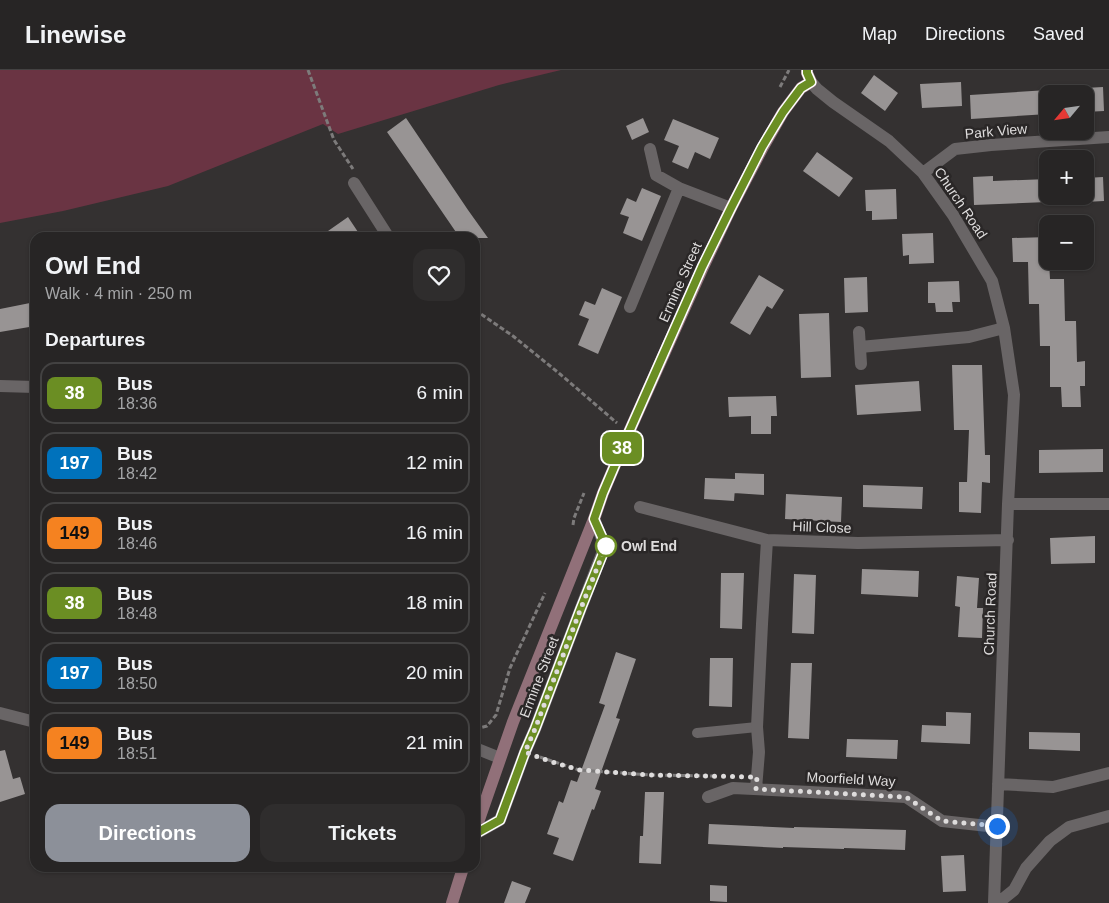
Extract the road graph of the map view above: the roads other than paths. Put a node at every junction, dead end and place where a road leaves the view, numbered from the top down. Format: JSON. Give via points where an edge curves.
{"nodes":[{"id":1,"x":809,"y":76,"type":"edge"},
{"id":2,"x":1109,"y":137,"type":"edge"},
{"id":3,"x":650,"y":149,"type":"dead end"},
{"id":4,"x":922,"y":172,"type":"junction"},
{"id":5,"x":354,"y":183,"type":"road end"},
{"id":6,"x":679,"y":188,"type":"junction"},
{"id":7,"x":731,"y":208,"type":"junction"},
{"id":8,"x":385,"y":232,"type":"edge"},
{"id":9,"x":630,"y":307,"type":"dead end"},
{"id":10,"x":1004,"y":328,"type":"junction"},
{"id":11,"x":859,"y":332,"type":"dead end"},
{"id":12,"x":860,"y":347,"type":"junction"},
{"id":13,"x":861,"y":364,"type":"dead end"},
{"id":14,"x":0,"y":386,"type":"edge"},
{"id":15,"x":30,"y":387,"type":"edge"},
{"id":16,"x":1008,"y":504,"type":"junction"},
{"id":17,"x":1109,"y":504,"type":"edge"},
{"id":18,"x":640,"y":507,"type":"dead end"},
{"id":19,"x":594,"y":519,"type":"junction"},
{"id":20,"x":767,"y":540,"type":"junction"},
{"id":21,"x":1008,"y":540,"type":"junction"},
{"id":22,"x":0,"y":713,"type":"edge"},
{"id":23,"x":30,"y":721,"type":"edge"},
{"id":24,"x":757,"y":727,"type":"junction"},
{"id":25,"x":697,"y":733,"type":"dead end"},
{"id":26,"x":480,"y":750,"type":"edge"},
{"id":27,"x":500,"y":758,"type":"junction"},
{"id":28,"x":1109,"y":773,"type":"edge"},
{"id":29,"x":998,"y":784,"type":"junction"},
{"id":30,"x":756,"y":789,"type":"junction"},
{"id":31,"x":708,"y":797,"type":"dead end"},
{"id":32,"x":1109,"y":816,"type":"edge"},
{"id":33,"x":480,"y":818,"type":"edge"},
{"id":34,"x":997,"y":826,"type":"junction"},
{"id":35,"x":480,"y":830,"type":"edge"},
{"id":36,"x":462,"y":872,"type":"edge"},
{"id":37,"x":452,"y":903,"type":"edge"},
{"id":38,"x":994,"y":903,"type":"edge"},
{"id":39,"x":998,"y":903,"type":"edge"}],
"edges":[{"from":1,"to":4,"type":"street","name":"Church Road","via":[[817,89],[889,141]]},
{"from":1,"to":7,"type":"street","name":"Ermine Street","via":[[762,147]]},
{"from":2,"to":4,"type":"street","name":"Park View","via":[[955,149]]},
{"from":3,"to":6,"type":"street","via":[[656,175]]},
{"from":4,"to":10,"type":"street","name":"Church Road","via":[[953,214],[992,281]]},
{"from":5,"to":8,"type":"street"},
{"from":6,"to":7,"type":"street"},
{"from":6,"to":9,"type":"street"},
{"from":7,"to":19,"type":"street","name":"Ermine Street","via":[[629,432]]},
{"from":10,"to":12,"type":"street","via":[[969,337]]},
{"from":10,"to":16,"type":"street","name":"Church Road","via":[[1014,395]]},
{"from":11,"to":12,"type":"street"},
{"from":12,"to":13,"type":"street"},
{"from":14,"to":15,"type":"street"},
{"from":16,"to":17,"type":"street"},
{"from":16,"to":21,"type":"street","name":"Church Road"},
{"from":18,"to":20,"type":"street","name":"Hill Close"},
{"from":19,"to":27,"type":"street","name":"Ermine Street"},
{"from":19,"to":35,"type":"street","name":"Ermine Street","via":[[606,546],[500,820]]},
{"from":20,"to":21,"type":"street","name":"Hill Close","via":[[858,543]]},
{"from":20,"to":24,"type":"street"},
{"from":21,"to":29,"type":"street","name":"Church Road"},
{"from":22,"to":23,"type":"street"},
{"from":24,"to":25,"type":"lane"},
{"from":24,"to":30,"type":"street"},
{"from":26,"to":27,"type":"street"},
{"from":27,"to":33,"type":"street","name":"Ermine Street"},
{"from":28,"to":29,"type":"street","via":[[1053,787]]},
{"from":29,"to":34,"type":"street","name":"Church Road"},
{"from":30,"to":31,"type":"street","name":"Moorfield Way","via":[[733,788]]},
{"from":30,"to":34,"type":"street","name":"Moorfield Way","via":[[906,797],[942,821]]},
{"from":32,"to":39,"type":"street","via":[[1069,827],[1050,841],[1026,868],[1014,890]]},
{"from":34,"to":38,"type":"street","name":"Church Road"},
{"from":36,"to":37,"type":"street"}]}
